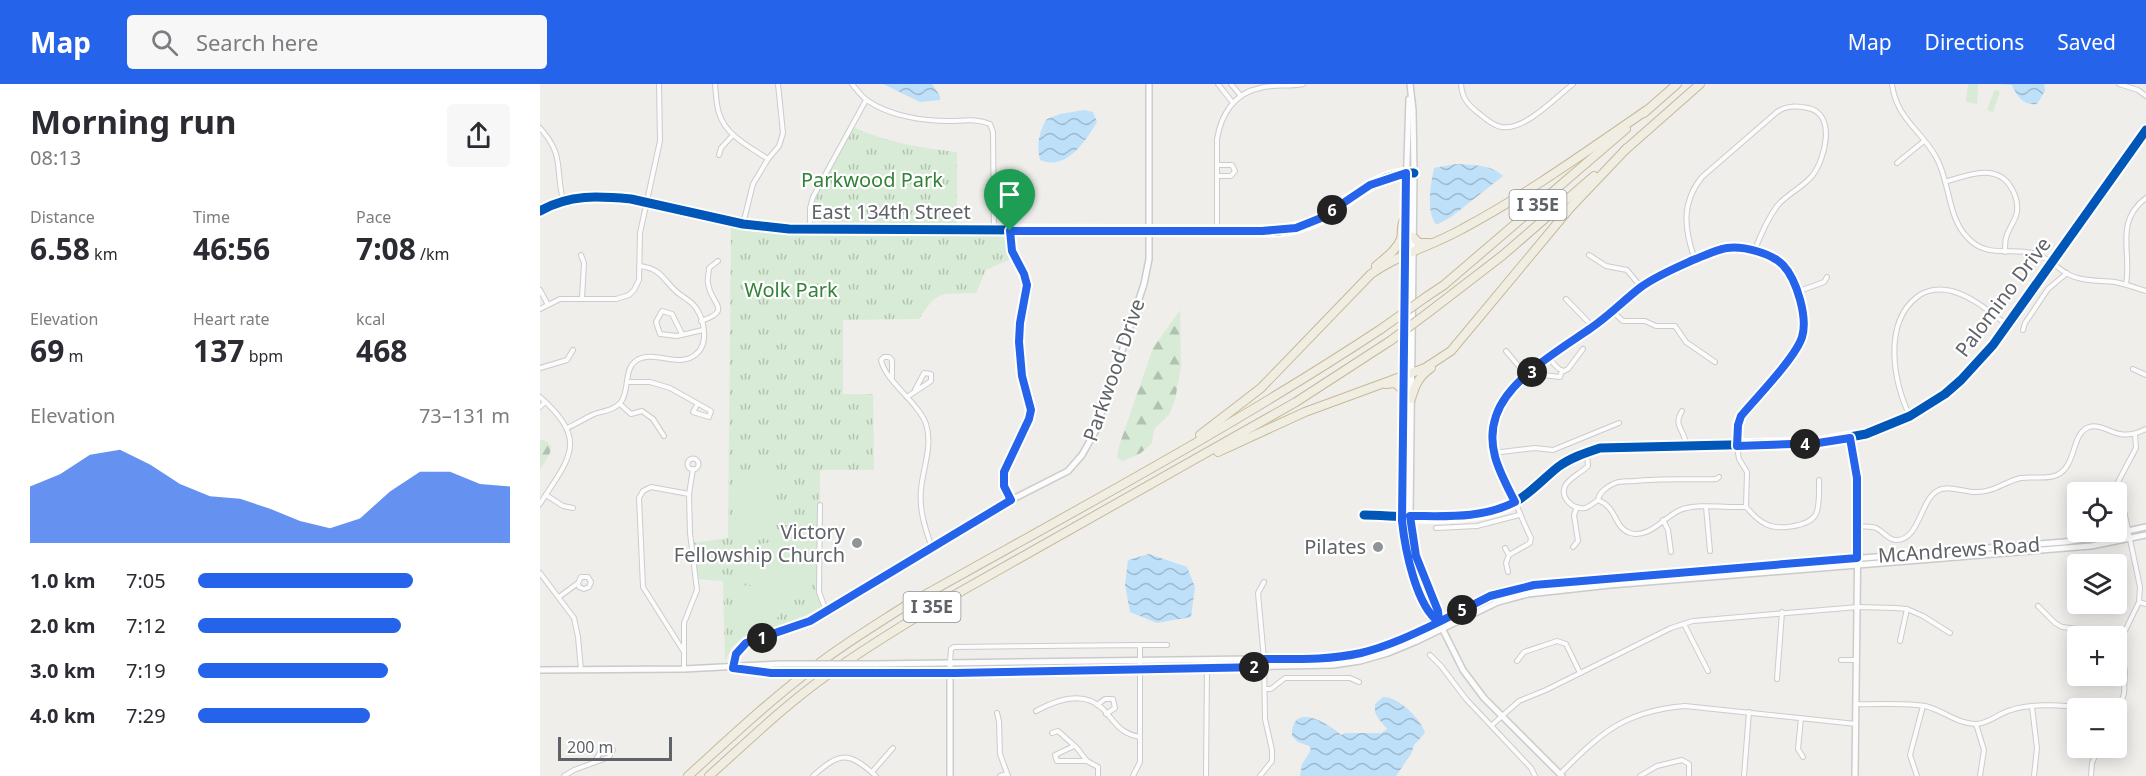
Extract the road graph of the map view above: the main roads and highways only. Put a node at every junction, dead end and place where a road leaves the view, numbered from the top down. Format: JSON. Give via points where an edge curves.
{"nodes":[{"id":1,"x":1677,"y":84,"type":"edge"},
{"id":2,"x":1700,"y":84,"type":"edge"},
{"id":3,"x":1647,"y":110,"type":"junction"},
{"id":4,"x":1627,"y":148,"type":"junction"},
{"id":5,"x":1406,"y":219,"type":"road end"},
{"id":6,"x":1452,"y":234,"type":"junction"},
{"id":7,"x":1413,"y":237,"type":"road end"},
{"id":8,"x":1371,"y":274,"type":"junction"},
{"id":9,"x":1451,"y":351,"type":"junction"},
{"id":10,"x":1367,"y":389,"type":"junction"},
{"id":11,"x":1403,"y":390,"type":"road end"},
{"id":12,"x":1412,"y":399,"type":"road end"},
{"id":13,"x":1146,"y":470,"type":"junction"},
{"id":14,"x":1177,"y":470,"type":"junction"},
{"id":15,"x":688,"y":776,"type":"edge"},
{"id":16,"x":709,"y":776,"type":"edge"}],
"edges":[{"from":1,"to":3,"type":"highway","number":"I 35E"},
{"from":2,"to":4,"type":"highway","number":"I 35E"},
{"from":3,"to":6,"type":"highway","via":[[1554,173]]},
{"from":3,"to":13,"type":"highway","number":"I 35E","bridge":true,"via":[[1444,285],[1306,378]]},
{"from":4,"to":9,"type":"highway","via":[[1570,208]]},
{"from":4,"to":14,"type":"highway","number":"I 35E","bridge":true,"via":[[1503,255],[1390,341],[1296,402]]},
{"from":5,"to":8,"type":"highway","via":[[1396,247]]},
{"from":6,"to":7,"type":"highway","via":[[1424,244]]},
{"from":6,"to":8,"type":"highway"},
{"from":8,"to":13,"type":"highway","via":[[1261,388],[1206,431]]},
{"from":9,"to":10,"type":"highway","via":[[1425,368]]},
{"from":9,"to":12,"type":"highway","via":[[1421,376]]},
{"from":10,"to":11,"type":"highway","via":[[1392,383]]},
{"from":10,"to":14,"type":"highway","via":[[1305,412]]},
{"from":13,"to":15,"type":"highway","number":"I 35E","via":[[858,636],[814,667]]},
{"from":14,"to":16,"type":"highway","number":"I 35E","via":[[882,638],[824,677]]}]}
